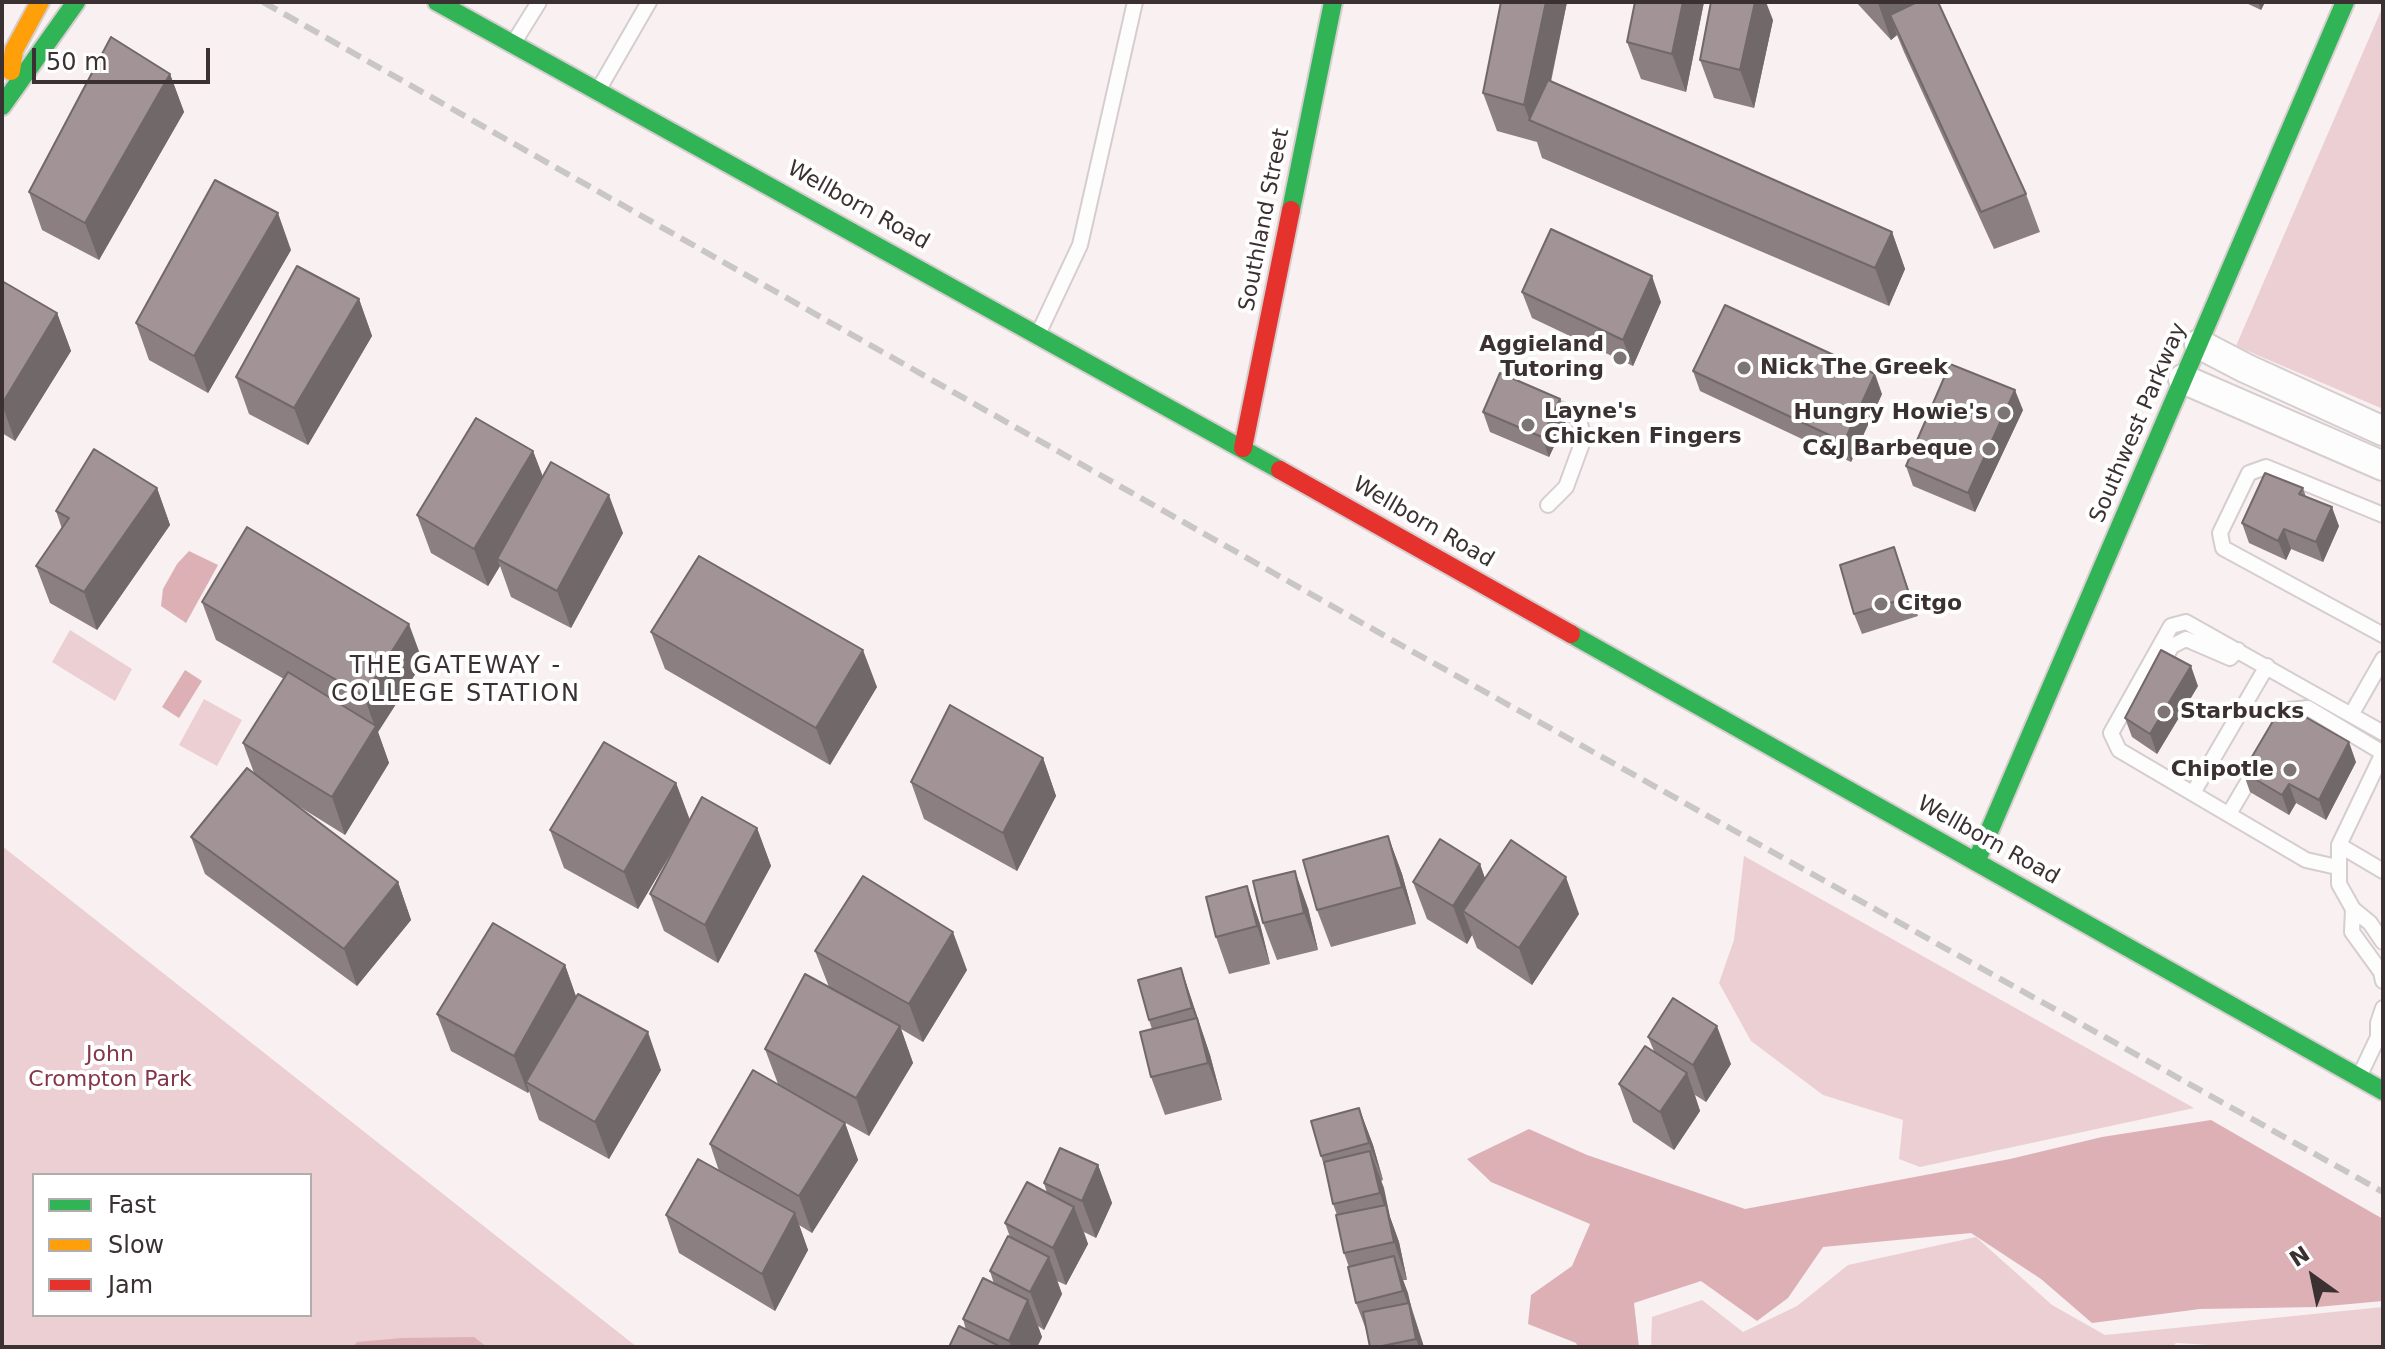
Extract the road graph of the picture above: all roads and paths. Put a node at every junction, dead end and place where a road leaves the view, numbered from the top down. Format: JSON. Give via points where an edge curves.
{"nodes":[{"id":1,"x":40,"y":2,"type":"edge"},
{"id":2,"x":76,"y":2,"type":"edge"},
{"id":3,"x":437,"y":2,"type":"edge"},
{"id":4,"x":539,"y":2,"type":"edge"},
{"id":5,"x":649,"y":2,"type":"edge"},
{"id":6,"x":1135,"y":2,"type":"edge"},
{"id":7,"x":1333,"y":2,"type":"edge"},
{"id":8,"x":2345,"y":2,"type":"edge"},
{"id":9,"x":513,"y":44,"type":"junction"},
{"id":10,"x":598,"y":90,"type":"junction"},
{"id":11,"x":5,"y":101,"type":"edge"},
{"id":12,"x":1039,"y":334,"type":"junction"},
{"id":13,"x":2199,"y":344,"type":"junction"},
{"id":14,"x":2183,"y":379,"type":"junction"},
{"id":15,"x":1537,"y":398,"type":"edge"},
{"id":16,"x":2383,"y":431,"type":"edge"},
{"id":17,"x":1243,"y":448,"type":"junction"},
{"id":18,"x":2383,"y":466,"type":"edge"},
{"id":19,"x":1548,"y":505,"type":"dead end"},
{"id":20,"x":2383,"y":515,"type":"edge"},
{"id":21,"x":2383,"y":637,"type":"edge"},
{"id":22,"x":2383,"y":659,"type":"edge"},
{"id":23,"x":2267,"y":666,"type":"junction"},
{"id":24,"x":2351,"y":715,"type":"junction"},
{"id":25,"x":2383,"y":733,"type":"edge"},
{"id":26,"x":2383,"y":753,"type":"edge"},
{"id":27,"x":2193,"y":793,"type":"junction"},
{"id":28,"x":2229,"y":814,"type":"junction"},
{"id":29,"x":2339,"y":845,"type":"junction"},
{"id":30,"x":1976,"y":862,"type":"junction"},
{"id":31,"x":2337,"y":867,"type":"junction"},
{"id":32,"x":2383,"y":871,"type":"edge"},
{"id":33,"x":2353,"y":909,"type":"junction"},
{"id":34,"x":2383,"y":942,"type":"edge"},
{"id":35,"x":2383,"y":981,"type":"edge"},
{"id":36,"x":2383,"y":1008,"type":"edge"},
{"id":37,"x":2380,"y":1036,"type":"edge"},
{"id":38,"x":2359,"y":1077,"type":"junction"},
{"id":39,"x":2383,"y":1091,"type":"edge"}],
"edges":[{"from":1,"to":11,"type":"main road","via":[[14,50]]},
{"from":2,"to":11,"type":"main road"},
{"from":3,"to":9,"type":"main road","name":"Wellborn Road"},
{"from":4,"to":9,"type":"lane"},
{"from":5,"to":10,"type":"lane"},
{"from":6,"to":12,"type":"lane","via":[[1080,245]]},
{"from":7,"to":17,"type":"main road","name":"Southland Street"},
{"from":8,"to":13,"type":"main road","name":"Southwest Parkway"},
{"from":9,"to":10,"type":"main road","name":"Wellborn Road"},
{"from":10,"to":12,"type":"main road","name":"Wellborn Road"},
{"from":12,"to":17,"type":"main road","name":"Wellborn Road"},
{"from":13,"to":14,"type":"main road","name":"Southwest Parkway"},
{"from":13,"to":16,"type":"street"},
{"from":14,"to":18,"type":"street"},
{"from":14,"to":30,"type":"main road","name":"Southwest Parkway"},
{"from":15,"to":19,"type":"lane","via":[[1578,417],[1584,438],[1566,487]]},
{"from":17,"to":30,"type":"main road","name":"Wellborn Road"},
{"from":20,"to":21,"type":"lane","via":[[2266,467],[2249,473],[2220,533],[2223,548]]},
{"from":22,"to":24,"type":"lane"},
{"from":23,"to":24,"type":"lane"},
{"from":23,"to":27,"type":"lane"},
{"from":23,"to":27,"type":"lane","via":[[2186,622],[2171,626],[2111,733],[2119,750]]},
{"from":24,"to":25,"type":"lane"},
{"from":26,"to":28,"type":"lane","via":[[2308,708],[2290,710]]},
{"from":26,"to":29,"type":"lane"},
{"from":27,"to":28,"type":"lane"},
{"from":28,"to":31,"type":"lane","via":[[2306,860]]},
{"from":29,"to":31,"type":"lane"},
{"from":29,"to":32,"type":"lane"},
{"from":30,"to":38,"type":"main road","name":"Wellborn Road"},
{"from":31,"to":33,"type":"lane","via":[[2339,884]]},
{"from":33,"to":34,"type":"lane"},
{"from":33,"to":35,"type":"lane","via":[[2352,932]]},
{"from":36,"to":37,"type":"lane"},
{"from":37,"to":38,"type":"lane"},
{"from":38,"to":39,"type":"main road","name":"Wellborn Road"}]}
